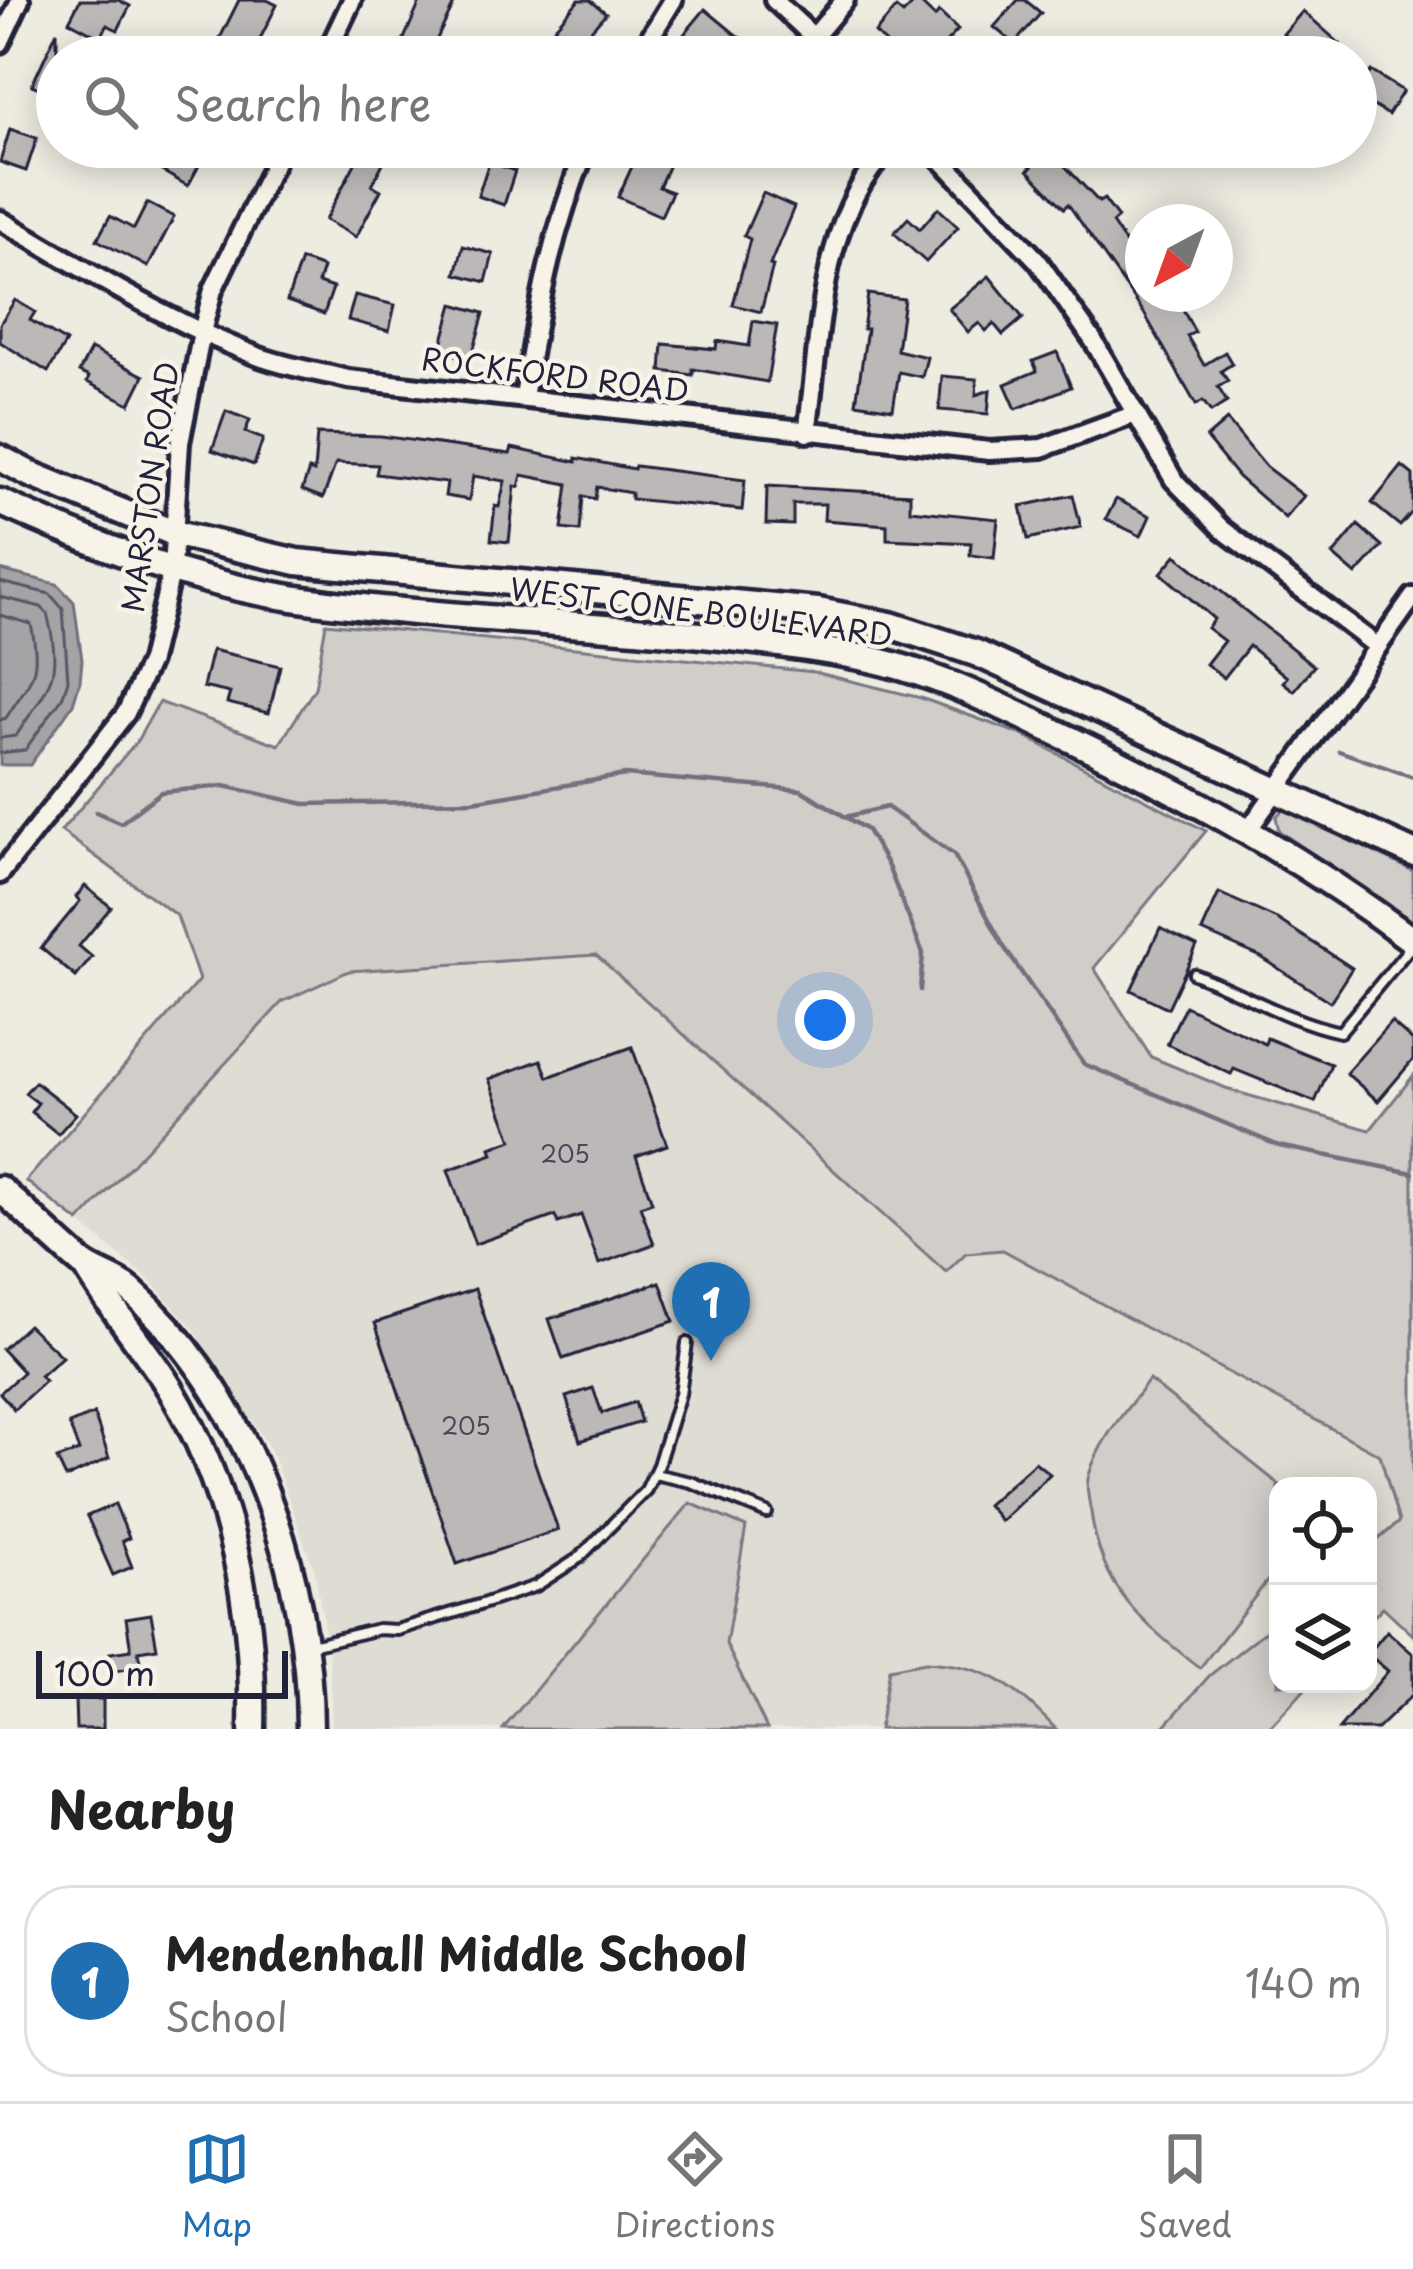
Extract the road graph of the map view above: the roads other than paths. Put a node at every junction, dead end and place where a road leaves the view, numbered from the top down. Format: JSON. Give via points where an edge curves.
{"nodes":[{"id":1,"x":20,"y":0,"type":"edge"},
{"id":2,"x":352,"y":0,"type":"edge"},
{"id":3,"x":673,"y":0,"type":"edge"},
{"id":4,"x":774,"y":0,"type":"edge"},
{"id":5,"x":845,"y":0,"type":"edge"},
{"id":6,"x":335,"y":36,"type":"edge"},
{"id":7,"x":651,"y":36,"type":"edge"},
{"id":8,"x":813,"y":36,"type":"edge"},
{"id":9,"x":815,"y":36,"type":"edge"},
{"id":10,"x":0,"y":43,"type":"edge"},
{"id":11,"x":272,"y":168,"type":"edge"},
{"id":12,"x":578,"y":168,"type":"edge"},
{"id":13,"x":874,"y":168,"type":"edge"},
{"id":14,"x":949,"y":168,"type":"edge"},
{"id":15,"x":0,"y":220,"type":"edge"},
{"id":16,"x":202,"y":332,"type":"junction"},
{"id":17,"x":524,"y":398,"type":"junction"},
{"id":18,"x":1133,"y":415,"type":"junction"},
{"id":19,"x":807,"y":433,"type":"junction"},
{"id":20,"x":0,"y":458,"type":"edge"},
{"id":21,"x":0,"y":502,"type":"edge"},
{"id":22,"x":176,"y":534,"type":"junction"},
{"id":23,"x":172,"y":569,"type":"junction"},
{"id":24,"x":1413,"y":597,"type":"edge"},
{"id":25,"x":1377,"y":646,"type":"junction"},
{"id":26,"x":1277,"y":789,"type":"junction"},
{"id":27,"x":1249,"y":830,"type":"junction"},
{"id":28,"x":1413,"y":853,"type":"edge"},
{"id":29,"x":0,"y":874,"type":"edge"},
{"id":30,"x":1413,"y":942,"type":"edge"},
{"id":31,"x":1194,"y":974,"type":"dead end"},
{"id":32,"x":0,"y":1189,"type":"edge"},
{"id":33,"x":86,"y":1266,"type":"junction"},
{"id":34,"x":687,"y":1343,"type":"dead end"},
{"id":35,"x":654,"y":1474,"type":"junction"},
{"id":36,"x":766,"y":1513,"type":"dead end"},
{"id":37,"x":306,"y":1647,"type":"junction"},
{"id":38,"x":252,"y":1729,"type":"edge"},
{"id":39,"x":310,"y":1729,"type":"edge"}],
"edges":[{"from":1,"to":10,"type":"street"},
{"from":2,"to":6,"type":"street"},
{"from":3,"to":7,"type":"street"},
{"from":4,"to":8,"type":"street"},
{"from":5,"to":9,"type":"street"},
{"from":11,"to":16,"type":"street","name":"MARSTON ROAD","via":[[213,290]]},
{"from":12,"to":17,"type":"street","via":[[545,268]]},
{"from":13,"to":19,"type":"street","via":[[834,242]]},
{"from":14,"to":18,"type":"street","via":[[1038,261]]},
{"from":15,"to":16,"type":"street","name":"ROCKFORD ROAD"},
{"from":16,"to":17,"type":"street","name":"ROCKFORD ROAD","via":[[262,358],[348,379]]},
{"from":16,"to":22,"type":"street","name":"MARSTON ROAD","via":[[180,443]]},
{"from":17,"to":19,"type":"street","name":"ROCKFORD ROAD"},
{"from":18,"to":19,"type":"street","name":"ROCKFORD ROAD","via":[[1042,448],[989,451]]},
{"from":18,"to":25,"type":"street","via":[[1174,480],[1222,529]]},
{"from":20,"to":22,"type":"main road","name":"WEST CONE BOULEVARD"},
{"from":21,"to":23,"type":"main road","name":"WEST CONE BOULEVARD"},
{"from":22,"to":23,"type":"street","name":"MARSTON ROAD"},
{"from":22,"to":26,"type":"main road","name":"WEST CONE BOULEVARD","via":[[297,562],[818,611],[890,625],[976,652]]},
{"from":23,"to":27,"type":"main road","name":"WEST CONE BOULEVARD","via":[[289,598],[860,657],[919,672],[1020,715]]},
{"from":23,"to":29,"type":"street","name":"MARSTON ROAD","via":[[150,661],[125,713]]},
{"from":24,"to":25,"type":"street"},
{"from":25,"to":26,"type":"street"},
{"from":26,"to":27,"type":"street"},
{"from":26,"to":28,"type":"main road","name":"WEST CONE BOULEVARD"},
{"from":27,"to":30,"type":"main road","name":"WEST CONE BOULEVARD"},
{"from":30,"to":31,"type":"lane","via":[[1340,1032]]},
{"from":32,"to":33,"type":"main road"},
{"from":33,"to":37,"type":"main road","via":[[127,1287],[162,1324],[233,1426],[275,1515]]},
{"from":33,"to":38,"type":"main road","via":[[173,1394],[225,1515],[246,1603]]},
{"from":34,"to":35,"type":"lane"},
{"from":35,"to":36,"type":"lane"},
{"from":35,"to":37,"type":"lane","via":[[579,1558],[536,1586],[398,1630]]},
{"from":37,"to":39,"type":"main road"}]}
